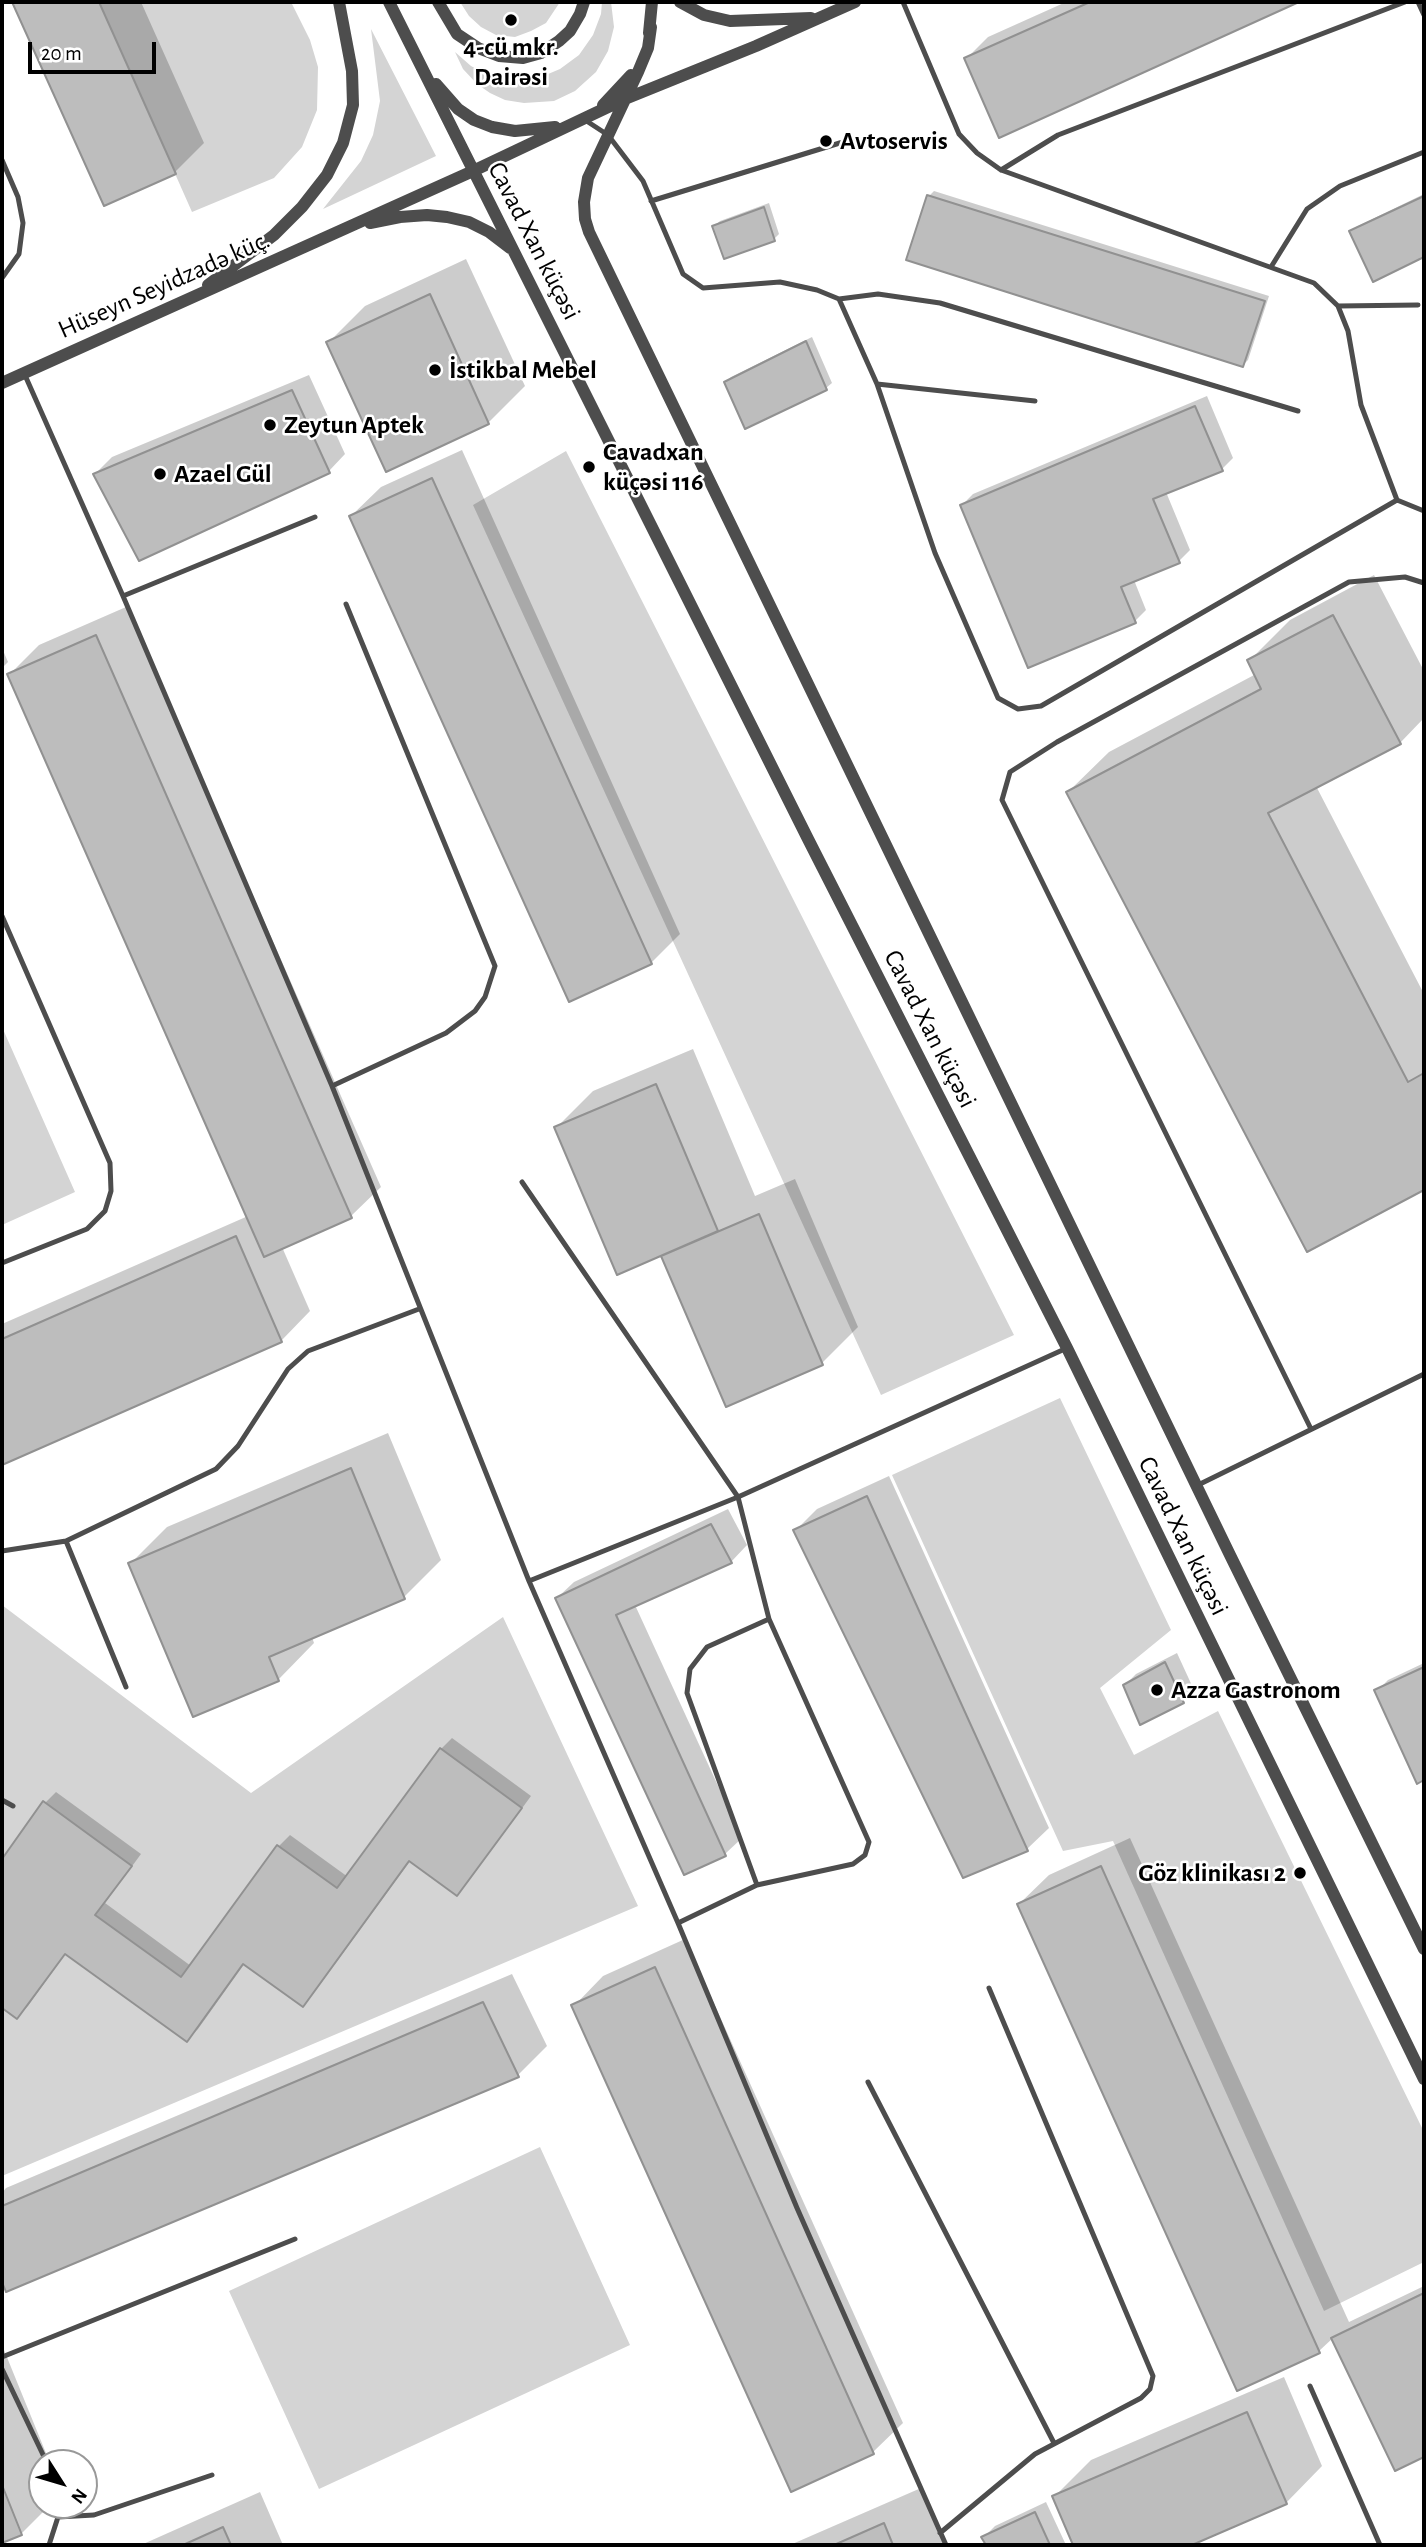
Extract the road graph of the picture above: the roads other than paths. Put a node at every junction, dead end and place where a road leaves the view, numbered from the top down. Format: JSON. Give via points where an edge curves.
{"nodes":[{"id":1,"x":339,"y":2,"type":"edge"},
{"id":2,"x":389,"y":2,"type":"edge"},
{"id":3,"x":438,"y":2,"type":"edge"},
{"id":4,"x":583,"y":2,"type":"edge"},
{"id":5,"x":652,"y":2,"type":"edge"},
{"id":6,"x":680,"y":2,"type":"edge"},
{"id":7,"x":855,"y":2,"type":"edge"},
{"id":8,"x":903,"y":2,"type":"edge"},
{"id":9,"x":1405,"y":2,"type":"edge"},
{"id":10,"x":1418,"y":2,"type":"edge"},
{"id":11,"x":1424,"y":15,"type":"edge"},
{"id":12,"x":818,"y":17,"type":"junction"},
{"id":13,"x":651,"y":27,"type":"junction"},
{"id":14,"x":420,"y":63,"type":"junction"},
{"id":15,"x":625,"y":99,"type":"junction"},
{"id":16,"x":582,"y":119,"type":"junction"},
{"id":17,"x":608,"y":135,"type":"junction"},
{"id":18,"x":856,"y":138,"type":"dead end"},
{"id":19,"x":1424,"y":152,"type":"edge"},
{"id":20,"x":2,"y":160,"type":"edge"},
{"id":21,"x":1001,"y":170,"type":"junction"},
{"id":22,"x":473,"y":171,"type":"junction"},
{"id":23,"x":651,"y":201,"type":"junction"},
{"id":24,"x":345,"y":229,"type":"junction"},
{"id":25,"x":516,"y":253,"type":"junction"},
{"id":26,"x":1271,"y":267,"type":"junction"},
{"id":27,"x":2,"y":278,"type":"edge"},
{"id":28,"x":839,"y":299,"type":"junction"},
{"id":29,"x":183,"y":302,"type":"junction"},
{"id":30,"x":1418,"y":304,"type":"dead end"},
{"id":31,"x":1338,"y":306,"type":"junction"},
{"id":32,"x":24,"y":373,"type":"junction"},
{"id":33,"x":2,"y":381,"type":"edge"},
{"id":34,"x":877,"y":384,"type":"junction"},
{"id":35,"x":1035,"y":401,"type":"dead end"},
{"id":36,"x":1298,"y":411,"type":"dead end"},
{"id":37,"x":1397,"y":500,"type":"junction"},
{"id":38,"x":1424,"y":511,"type":"edge"},
{"id":39,"x":315,"y":517,"type":"dead end"},
{"id":40,"x":1424,"y":583,"type":"edge"},
{"id":41,"x":123,"y":596,"type":"junction"},
{"id":42,"x":346,"y":604,"type":"dead end"},
{"id":43,"x":2,"y":916,"type":"edge"},
{"id":44,"x":332,"y":1086,"type":"junction"},
{"id":45,"x":522,"y":1182,"type":"dead end"},
{"id":46,"x":2,"y":1263,"type":"edge"},
{"id":47,"x":419,"y":1309,"type":"junction"},
{"id":48,"x":1067,"y":1348,"type":"junction"},
{"id":49,"x":1424,"y":1374,"type":"edge"},
{"id":50,"x":1311,"y":1429,"type":"junction"},
{"id":51,"x":1197,"y":1485,"type":"junction"},
{"id":52,"x":738,"y":1497,"type":"junction"},
{"id":53,"x":66,"y":1541,"type":"junction"},
{"id":54,"x":2,"y":1551,"type":"edge"},
{"id":55,"x":529,"y":1581,"type":"junction"},
{"id":56,"x":769,"y":1619,"type":"junction"},
{"id":57,"x":126,"y":1687,"type":"dead end"},
{"id":58,"x":2,"y":1800,"type":"edge"},
{"id":59,"x":13,"y":1805,"type":"dead end"},
{"id":60,"x":757,"y":1885,"type":"junction"},
{"id":61,"x":678,"y":1923,"type":"junction"},
{"id":62,"x":1424,"y":1949,"type":"edge"},
{"id":63,"x":989,"y":1988,"type":"dead end"},
{"id":64,"x":1424,"y":2079,"type":"edge"},
{"id":65,"x":868,"y":2082,"type":"dead end"},
{"id":66,"x":295,"y":2239,"type":"dead end"},
{"id":67,"x":2,"y":2357,"type":"edge"},
{"id":68,"x":2,"y":2369,"type":"edge"},
{"id":69,"x":1310,"y":2386,"type":"dead end"},
{"id":70,"x":1054,"y":2443,"type":"junction"},
{"id":71,"x":40,"y":2449,"type":"edge"},
{"id":72,"x":212,"y":2475,"type":"dead end"},
{"id":73,"x":98,"y":2514,"type":"edge"},
{"id":74,"x":57,"y":2519,"type":"edge"},
{"id":75,"x":940,"y":2533,"type":"junction"},
{"id":76,"x":49,"y":2545,"type":"edge"},
{"id":77,"x":946,"y":2545,"type":"edge"},
{"id":78,"x":1380,"y":2545,"type":"edge"}],
"edges":[{"from":1,"to":29,"type":"street","via":[[352,71],[353,105],[343,143],[327,175],[274,235]]},
{"from":2,"to":14,"type":"street","name":"Cavad Xan küçəsi"},
{"from":3,"to":4,"type":"street","via":[[457,34],[478,48],[499,57],[523,58],[541,53],[570,31]]},
{"from":5,"to":13,"type":"street"},
{"from":6,"to":12,"type":"street","via":[[730,22]]},
{"from":7,"to":12,"type":"street"},
{"from":8,"to":21,"type":"lane","via":[[959,134]]},
{"from":9,"to":21,"type":"lane","via":[[1058,135]]},
{"from":10,"to":11,"type":"lane"},
{"from":12,"to":15,"type":"street"},
{"from":13,"to":15,"type":"street","name":"Cavad Xan küçəsi","via":[[648,48]]},
{"from":13,"to":16,"type":"street","via":[[624,84]]},
{"from":14,"to":16,"type":"street","via":[[458,108],[492,127],[536,130]]},
{"from":14,"to":22,"type":"street","name":"Cavad Xan küçəsi"},
{"from":15,"to":16,"type":"street"},
{"from":15,"to":17,"type":"street","name":"Cavad Xan küçəsi"},
{"from":16,"to":17,"type":"lane"},
{"from":16,"to":22,"type":"street"},
{"from":17,"to":23,"type":"lane","via":[[643,181]]},
{"from":17,"to":51,"type":"street","name":"Cavad Xan küçəsi","via":[[588,178],[583,202],[584,219],[600,258]]},
{"from":18,"to":23,"type":"lane"},
{"from":19,"to":26,"type":"lane","via":[[1340,187],[1307,209]]},
{"from":20,"to":27,"type":"lane","via":[[23,223],[19,254]]},
{"from":21,"to":26,"type":"lane"},
{"from":22,"to":24,"type":"street"},
{"from":22,"to":25,"type":"street","name":"Cavad Xan küçəsi"},
{"from":23,"to":28,"type":"lane","via":[[683,274],[704,288],[780,282]]},
{"from":24,"to":25,"type":"street","via":[[400,217],[447,216],[489,232]]},
{"from":24,"to":29,"type":"street","name":"Hüseyn Seyidzadə küç."},
{"from":25,"to":48,"type":"street","name":"Cavad Xan küçəsi"},
{"from":26,"to":31,"type":"lane","via":[[1314,283]]},
{"from":28,"to":34,"type":"lane"},
{"from":28,"to":36,"type":"lane","via":[[878,294],[940,303]]},
{"from":29,"to":32,"type":"street","name":"Hüseyn Seyidzadə küç."},
{"from":30,"to":31,"type":"lane"},
{"from":31,"to":37,"type":"lane","via":[[1348,331],[1361,405]]},
{"from":32,"to":33,"type":"street","name":"Hüseyn Seyidzadə küç."},
{"from":32,"to":41,"type":"lane"},
{"from":34,"to":35,"type":"lane"},
{"from":34,"to":37,"type":"lane","via":[[935,553],[999,698],[1018,709],[1041,706]]},
{"from":37,"to":38,"type":"lane"},
{"from":39,"to":41,"type":"lane"},
{"from":40,"to":50,"type":"lane","via":[[1405,577],[1349,582],[1057,742],[1010,772],[1002,800]]},
{"from":41,"to":44,"type":"lane"},
{"from":42,"to":44,"type":"lane","via":[[495,966],[475,1011],[446,1033]]},
{"from":43,"to":46,"type":"lane","via":[[110,1163],[111,1191],[105,1211],[87,1229]]},
{"from":44,"to":47,"type":"lane"},
{"from":45,"to":52,"type":"lane"},
{"from":47,"to":53,"type":"lane","via":[[308,1351],[288,1369],[238,1446],[216,1469]]},
{"from":47,"to":55,"type":"lane"},
{"from":48,"to":52,"type":"lane"},
{"from":48,"to":64,"type":"street","name":"Cavad Xan küçəsi"},
{"from":49,"to":50,"type":"lane"},
{"from":50,"to":51,"type":"lane"},
{"from":51,"to":62,"type":"street","name":"Cavad Xan küçəsi"},
{"from":52,"to":55,"type":"lane"},
{"from":52,"to":56,"type":"lane"},
{"from":53,"to":54,"type":"lane"},
{"from":53,"to":57,"type":"lane"},
{"from":55,"to":61,"type":"lane"},
{"from":56,"to":60,"type":"lane","via":[[707,1647],[690,1670],[687,1693]]},
{"from":56,"to":60,"type":"lane","via":[[869,1842],[865,1854],[853,1864]]},
{"from":58,"to":59,"type":"lane"},
{"from":60,"to":61,"type":"lane"},
{"from":61,"to":75,"type":"lane"},
{"from":63,"to":70,"type":"lane","via":[[1153,2376],[1150,2389],[1141,2398]]},
{"from":65,"to":70,"type":"lane"},
{"from":66,"to":67,"type":"lane"},
{"from":68,"to":71,"type":"lane"},
{"from":69,"to":78,"type":"lane"},
{"from":70,"to":75,"type":"lane"},
{"from":72,"to":73,"type":"lane"},
{"from":74,"to":76,"type":"lane"},
{"from":75,"to":77,"type":"lane"}]}
